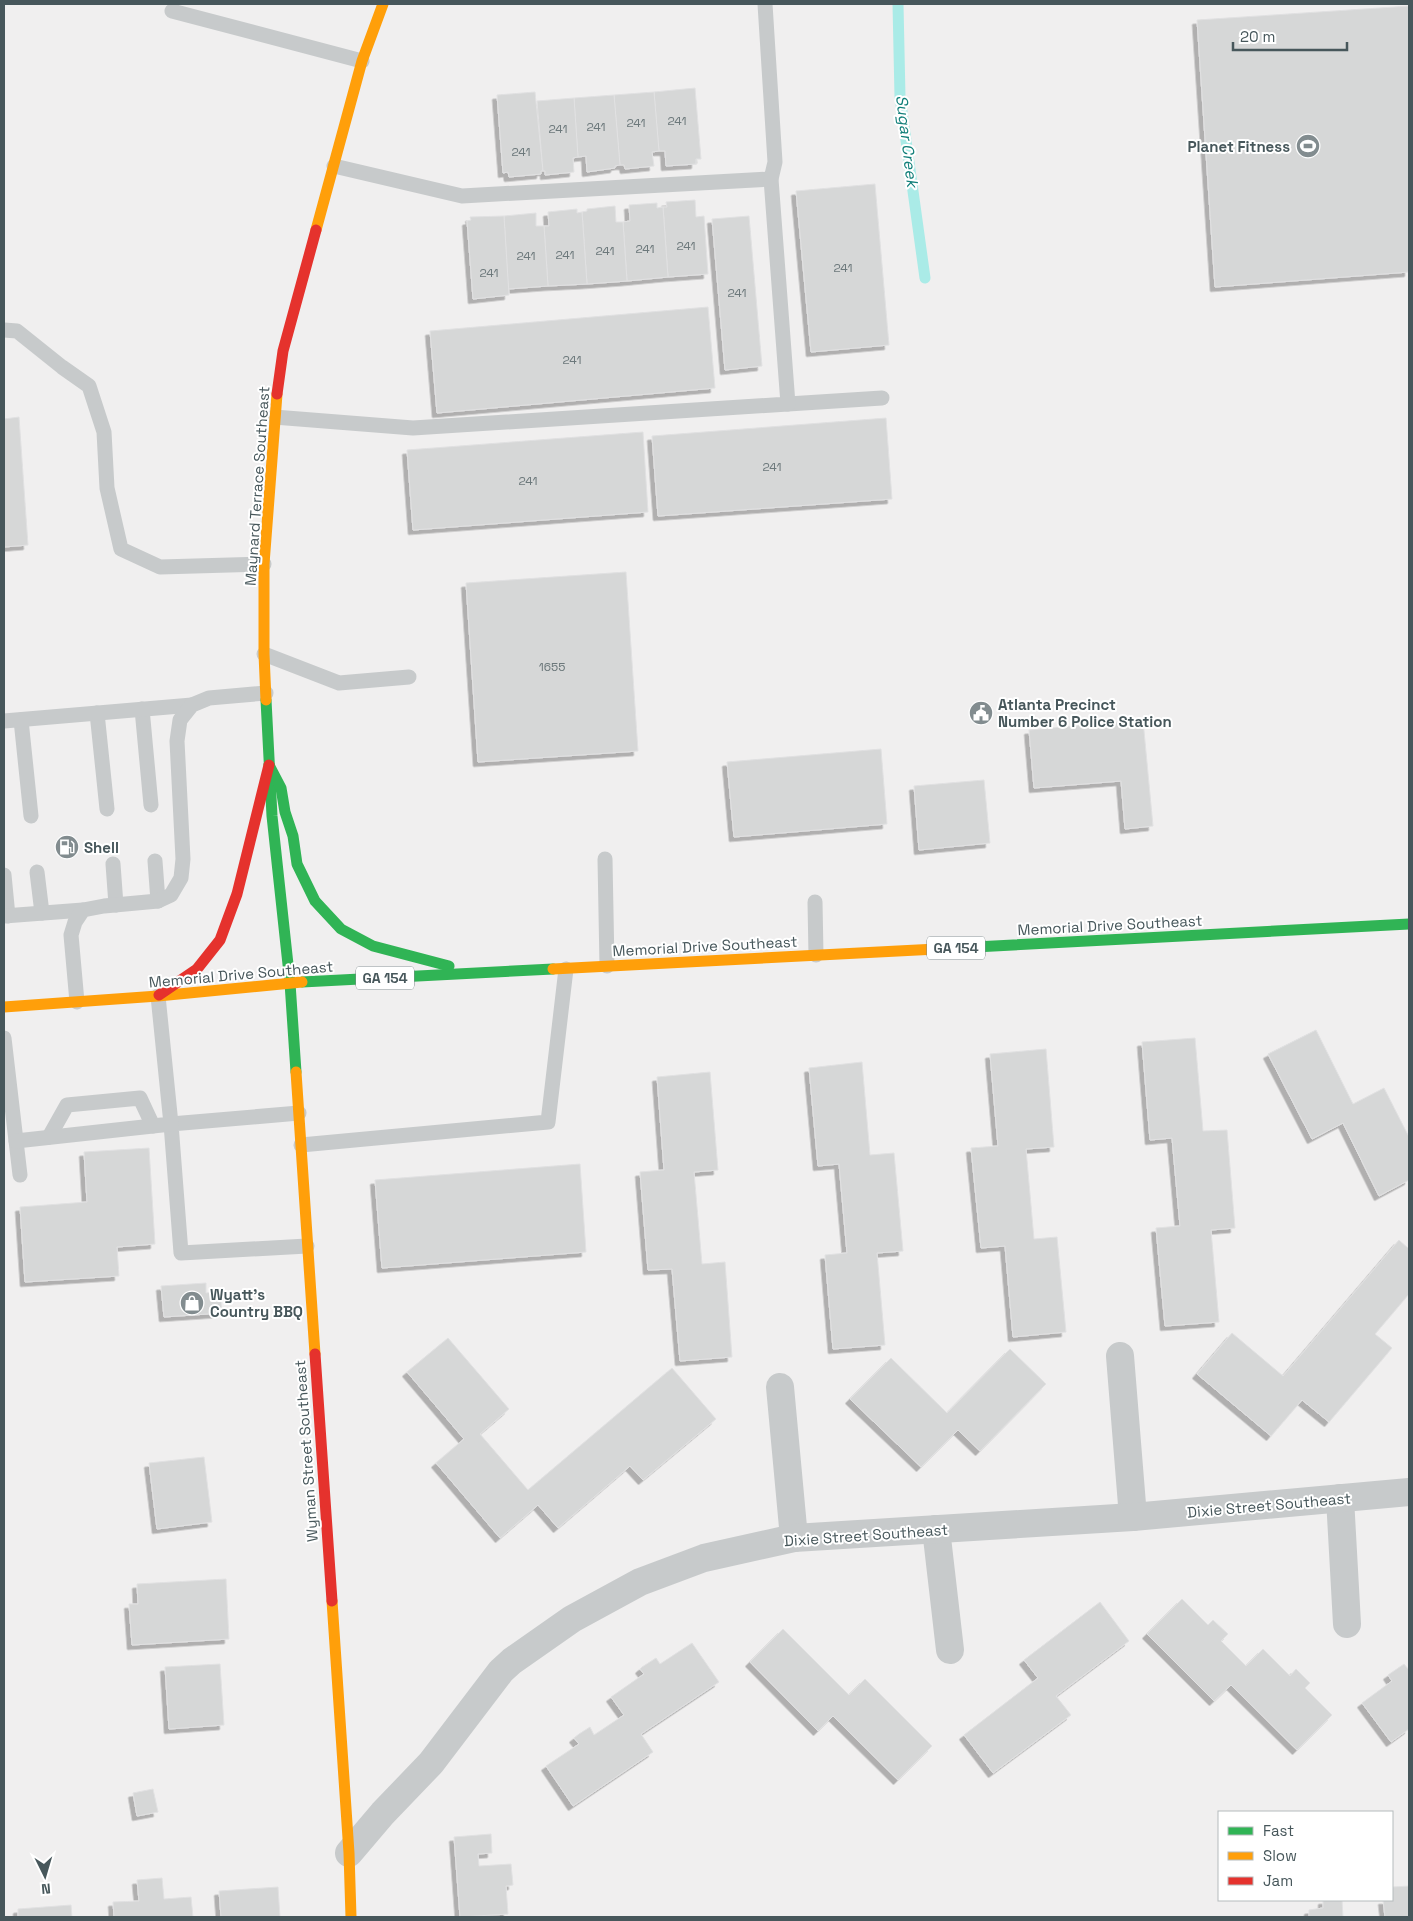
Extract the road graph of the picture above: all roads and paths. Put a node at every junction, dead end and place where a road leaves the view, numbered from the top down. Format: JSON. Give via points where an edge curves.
{"nodes":[{"id":1,"x":383,"y":4,"type":"edge"},
{"id":2,"x":764,"y":4,"type":"edge"},
{"id":3,"x":172,"y":11,"type":"dead end"},
{"id":4,"x":362,"y":61,"type":"junction"},
{"id":5,"x":334,"y":166,"type":"junction"},
{"id":6,"x":771,"y":179,"type":"junction"},
{"id":7,"x":4,"y":330,"type":"edge"},
{"id":8,"x":882,"y":398,"type":"dead end"},
{"id":9,"x":788,"y":404,"type":"junction"},
{"id":10,"x":274,"y":417,"type":"junction"},
{"id":11,"x":264,"y":564,"type":"junction"},
{"id":12,"x":264,"y":654,"type":"junction"},
{"id":13,"x":408,"y":677,"type":"dead end"},
{"id":14,"x":266,"y":693,"type":"junction"},
{"id":15,"x":192,"y":705,"type":"junction"},
{"id":16,"x":142,"y":709,"type":"junction"},
{"id":17,"x":97,"y":713,"type":"junction"},
{"id":18,"x":21,"y":720,"type":"junction"},
{"id":19,"x":4,"y":722,"type":"edge"},
{"id":20,"x":269,"y":765,"type":"junction"},
{"id":21,"x":151,"y":806,"type":"dead end"},
{"id":22,"x":108,"y":809,"type":"dead end"},
{"id":23,"x":31,"y":816,"type":"dead end"},
{"id":24,"x":605,"y":859,"type":"dead end"},
{"id":25,"x":155,"y":861,"type":"dead end"},
{"id":26,"x":113,"y":864,"type":"dead end"},
{"id":27,"x":37,"y":872,"type":"dead end"},
{"id":28,"x":4,"y":875,"type":"edge"},
{"id":29,"x":158,"y":901,"type":"junction"},
{"id":30,"x":815,"y":902,"type":"dead end"},
{"id":31,"x":116,"y":905,"type":"junction"},
{"id":32,"x":83,"y":910,"type":"junction"},
{"id":33,"x":42,"y":913,"type":"junction"},
{"id":34,"x":6,"y":916,"type":"edge"},
{"id":35,"x":1409,"y":924,"type":"edge"},
{"id":36,"x":816,"y":955,"type":"junction"},
{"id":37,"x":607,"y":966,"type":"junction"},
{"id":38,"x":566,"y":969,"type":"junction"},
{"id":39,"x":479,"y":973,"type":"junction"},
{"id":40,"x":290,"y":983,"type":"junction"},
{"id":41,"x":158,"y":996,"type":"junction"},
{"id":42,"x":77,"y":1002,"type":"junction"},
{"id":43,"x":4,"y":1007,"type":"edge"},
{"id":44,"x":4,"y":1038,"type":"edge"},
{"id":45,"x":299,"y":1113,"type":"junction"},
{"id":46,"x":171,"y":1124,"type":"junction"},
{"id":47,"x":153,"y":1126,"type":"junction"},
{"id":48,"x":50,"y":1137,"type":"junction"},
{"id":49,"x":16,"y":1141,"type":"junction"},
{"id":50,"x":301,"y":1145,"type":"junction"},
{"id":51,"x":20,"y":1175,"type":"dead end"},
{"id":52,"x":307,"y":1246,"type":"junction"},
{"id":53,"x":1120,"y":1356,"type":"dead end"},
{"id":54,"x":780,"y":1387,"type":"dead end"},
{"id":55,"x":1409,"y":1492,"type":"edge"},
{"id":56,"x":1340,"y":1498,"type":"junction"},
{"id":57,"x":1133,"y":1517,"type":"junction"},
{"id":58,"x":936,"y":1529,"type":"junction"},
{"id":59,"x":794,"y":1538,"type":"junction"},
{"id":60,"x":1347,"y":1624,"type":"dead end"},
{"id":61,"x":950,"y":1650,"type":"dead end"},
{"id":62,"x":348,"y":1853,"type":"junction"},
{"id":63,"x":351,"y":1917,"type":"edge"}],
"edges":[{"from":1,"to":4,"type":"main road","name":"Maynard Terrace Southeast"},
{"from":2,"to":6,"type":"lane","via":[[775,162]]},
{"from":3,"to":4,"type":"lane"},
{"from":4,"to":5,"type":"main road","name":"Maynard Terrace Southeast"},
{"from":5,"to":6,"type":"lane","via":[[462,196]]},
{"from":5,"to":10,"type":"main road","name":"Maynard Terrace Southeast","via":[[283,351]]},
{"from":6,"to":9,"type":"lane"},
{"from":7,"to":11,"type":"lane","via":[[17,331],[89,386],[104,432],[108,488],[121,549],[160,567]]},
{"from":8,"to":9,"type":"lane"},
{"from":9,"to":10,"type":"lane","via":[[413,428]]},
{"from":10,"to":11,"type":"main road","name":"Maynard Terrace Southeast"},
{"from":11,"to":12,"type":"main road","name":"Maynard Terrace Southeast"},
{"from":12,"to":13,"type":"lane","via":[[339,683]]},
{"from":12,"to":14,"type":"main road","name":"Maynard Terrace Southeast"},
{"from":14,"to":15,"type":"lane","via":[[209,698]]},
{"from":14,"to":20,"type":"main road","name":"Maynard Terrace Southeast"},
{"from":15,"to":16,"type":"lane"},
{"from":15,"to":29,"type":"lane","via":[[180,720],[177,741],[183,859],[181,878],[171,895]]},
{"from":16,"to":17,"type":"lane"},
{"from":16,"to":21,"type":"lane"},
{"from":17,"to":18,"type":"lane"},
{"from":17,"to":22,"type":"lane"},
{"from":18,"to":19,"type":"lane"},
{"from":18,"to":23,"type":"lane"},
{"from":20,"to":39,"type":"main road","via":[[281,788],[297,864],[315,901],[341,929],[373,946]]},
{"from":20,"to":40,"type":"main road","name":"Maynard Terrace Southeast"},
{"from":20,"to":41,"type":"main road","via":[[237,894],[220,940],[197,968]]},
{"from":24,"to":37,"type":"lane"},
{"from":25,"to":29,"type":"lane"},
{"from":26,"to":31,"type":"lane"},
{"from":27,"to":33,"type":"lane"},
{"from":28,"to":34,"type":"lane"},
{"from":29,"to":31,"type":"lane"},
{"from":30,"to":36,"type":"lane"},
{"from":31,"to":32,"type":"lane"},
{"from":32,"to":33,"type":"lane"},
{"from":32,"to":42,"type":"lane","via":[[71,935]]},
{"from":33,"to":34,"type":"lane"},
{"from":35,"to":36,"type":"main road","name":"Memorial Drive Southeast","number":"GA 154"},
{"from":36,"to":37,"type":"main road","name":"Memorial Drive Southeast","number":"GA 154"},
{"from":37,"to":38,"type":"main road","name":"Memorial Drive Southeast","number":"GA 154"},
{"from":38,"to":39,"type":"main road","name":"Memorial Drive Southeast","number":"GA 154"},
{"from":38,"to":50,"type":"lane","via":[[548,1122]]},
{"from":39,"to":40,"type":"main road","name":"Memorial Drive Southeast","number":"GA 154"},
{"from":40,"to":41,"type":"main road","name":"Memorial Drive Southeast","number":"GA 154"},
{"from":40,"to":45,"type":"main road","name":"Wyman Street Southeast"},
{"from":41,"to":42,"type":"main road","name":"Memorial Drive Southeast","number":"GA 154"},
{"from":41,"to":46,"type":"lane"},
{"from":42,"to":43,"type":"main road","name":"Memorial Drive Southeast","number":"GA 154"},
{"from":44,"to":49,"type":"lane"},
{"from":45,"to":46,"type":"lane"},
{"from":45,"to":50,"type":"main road","name":"Wyman Street Southeast"},
{"from":46,"to":47,"type":"lane"},
{"from":46,"to":52,"type":"lane","via":[[181,1253]]},
{"from":47,"to":48,"type":"lane"},
{"from":47,"to":48,"type":"lane","via":[[140,1098],[67,1105]]},
{"from":48,"to":49,"type":"lane"},
{"from":49,"to":51,"type":"lane"},
{"from":50,"to":52,"type":"main road","name":"Wyman Street Southeast"},
{"from":52,"to":62,"type":"main road","name":"Wyman Street Southeast"},
{"from":53,"to":57,"type":"street"},
{"from":54,"to":59,"type":"street"},
{"from":55,"to":56,"type":"street","name":"Dixie Street Southeast"},
{"from":56,"to":57,"type":"street","name":"Dixie Street Southeast"},
{"from":56,"to":60,"type":"street"},
{"from":57,"to":58,"type":"street","name":"Dixie Street Southeast"},
{"from":58,"to":59,"type":"street","name":"Dixie Street Southeast"},
{"from":58,"to":61,"type":"street"},
{"from":59,"to":62,"type":"street","name":"Dixie Street Southeast","via":[[704,1558],[640,1582],[572,1619],[501,1671],[431,1763]]},
{"from":62,"to":63,"type":"main road","name":"Wyman Street Southeast"}]}
